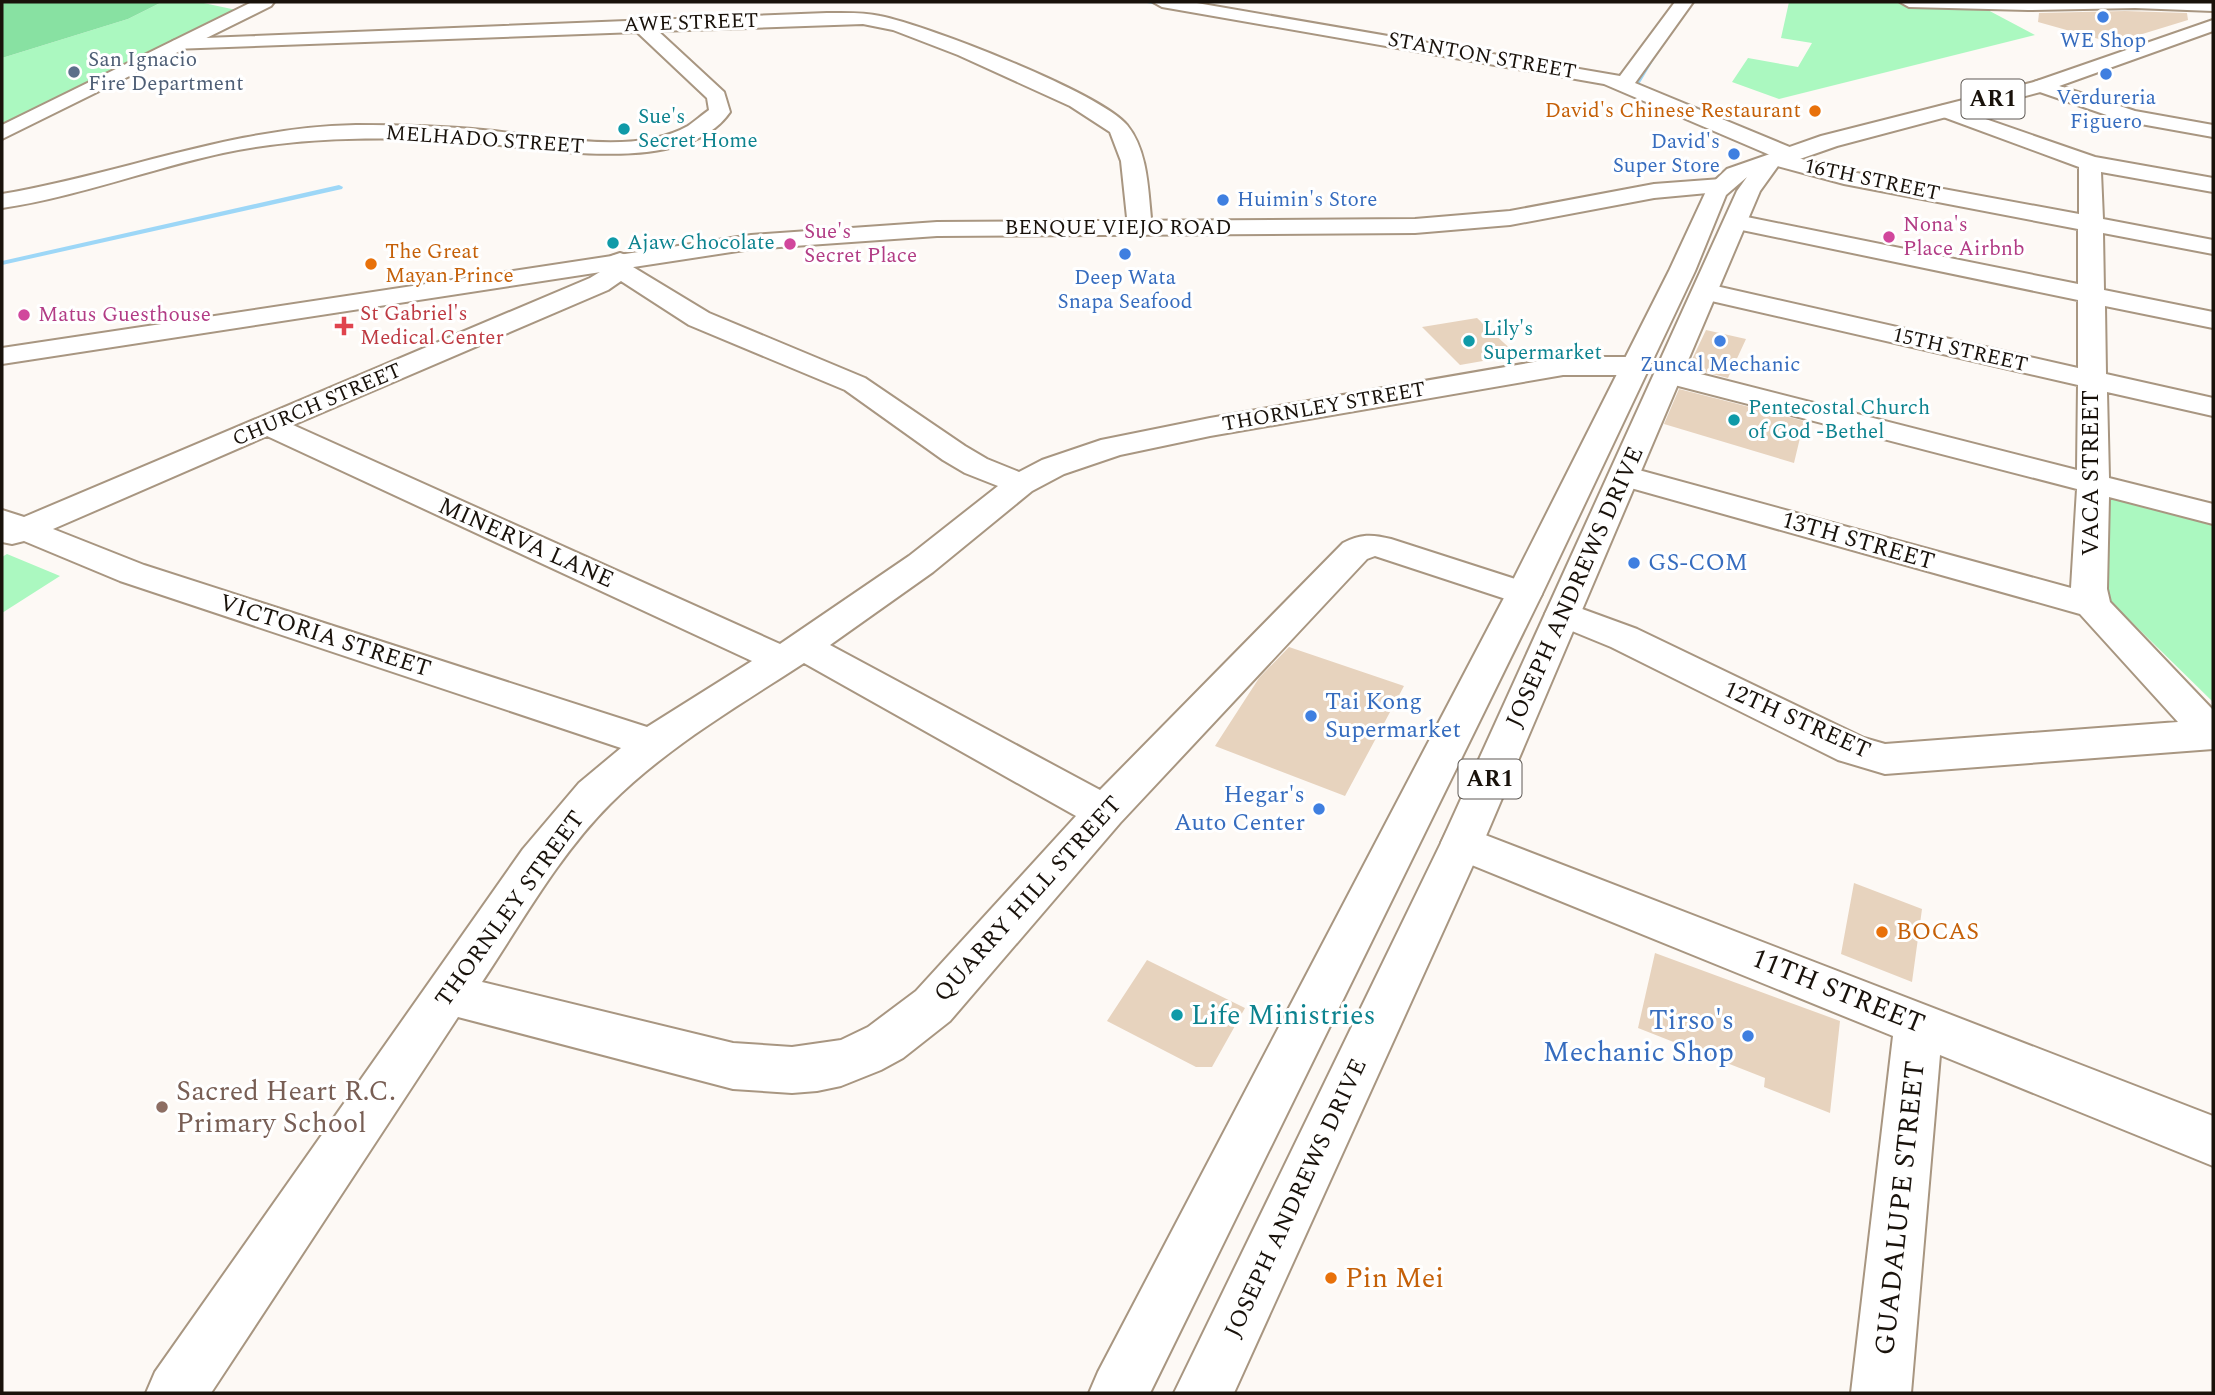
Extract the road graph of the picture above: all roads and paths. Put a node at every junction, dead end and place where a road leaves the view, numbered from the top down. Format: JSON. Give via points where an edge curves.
{"nodes":[{"id":1,"x":265,"y":2,"type":"edge"},
{"id":2,"x":1162,"y":2,"type":"edge"},
{"id":3,"x":1684,"y":2,"type":"edge"},
{"id":4,"x":1909,"y":2,"type":"edge"},
{"id":5,"x":2158,"y":2,"type":"edge"},
{"id":6,"x":2137,"y":3,"type":"edge"},
{"id":7,"x":912,"y":7,"type":"dead end"},
{"id":8,"x":546,"y":10,"type":"dead end"},
{"id":9,"x":810,"y":10,"type":"edge"},
{"id":10,"x":2211,"y":14,"type":"edge"},
{"id":11,"x":880,"y":21,"type":"junction"},
{"id":12,"x":641,"y":25,"type":"junction"},
{"id":13,"x":532,"y":30,"type":"junction"},
{"id":14,"x":180,"y":45,"type":"junction"},
{"id":15,"x":1624,"y":84,"type":"junction"},
{"id":16,"x":2041,"y":86,"type":"junction"},
{"id":17,"x":1945,"y":111,"type":"junction"},
{"id":18,"x":2213,"y":131,"type":"edge"},
{"id":19,"x":2,"y":133,"type":"edge"},
{"id":20,"x":1779,"y":159,"type":"junction"},
{"id":21,"x":2090,"y":163,"type":"junction"},
{"id":22,"x":2213,"y":185,"type":"edge"},
{"id":23,"x":2,"y":201,"type":"edge"},
{"id":24,"x":1729,"y":204,"type":"junction"},
{"id":25,"x":2090,"y":225,"type":"junction"},
{"id":26,"x":1140,"y":227,"type":"junction"},
{"id":27,"x":2213,"y":247,"type":"edge"},
{"id":28,"x":620,"y":265,"type":"junction"},
{"id":29,"x":1707,"y":292,"type":"junction"},
{"id":30,"x":2089,"y":295,"type":"junction"},
{"id":31,"x":2213,"y":320,"type":"edge"},
{"id":32,"x":2,"y":356,"type":"edge"},
{"id":33,"x":1652,"y":371,"type":"junction"},
{"id":34,"x":2091,"y":380,"type":"junction"},
{"id":35,"x":2213,"y":407,"type":"edge"},
{"id":36,"x":269,"y":426,"type":"junction"},
{"id":37,"x":1624,"y":476,"type":"junction"},
{"id":38,"x":1021,"y":484,"type":"junction"},
{"id":39,"x":2093,"y":484,"type":"junction"},
{"id":40,"x":2213,"y":514,"type":"edge"},
{"id":41,"x":9,"y":529,"type":"edge"},
{"id":42,"x":1524,"y":594,"type":"junction"},
{"id":43,"x":2093,"y":606,"type":"junction"},
{"id":44,"x":1563,"y":614,"type":"junction"},
{"id":45,"x":793,"y":653,"type":"junction"},
{"id":46,"x":2213,"y":734,"type":"edge"},
{"id":47,"x":652,"y":743,"type":"junction"},
{"id":48,"x":1105,"y":811,"type":"junction"},
{"id":49,"x":1462,"y":843,"type":"junction"},
{"id":50,"x":448,"y":995,"type":"junction"},
{"id":51,"x":1919,"y":1023,"type":"junction"},
{"id":52,"x":2213,"y":1142,"type":"edge"},
{"id":53,"x":176,"y":1393,"type":"edge"},
{"id":54,"x":1119,"y":1393,"type":"edge"},
{"id":55,"x":1205,"y":1393,"type":"edge"},
{"id":56,"x":1881,"y":1393,"type":"edge"}],
"edges":[{"from":1,"to":14,"type":"main road"},
{"from":2,"to":15,"type":"main road","name":"STANTON STREET","via":[[1595,75]]},
{"from":3,"to":15,"type":"main road"},
{"from":4,"to":6,"type":"main road"},
{"from":5,"to":6,"type":"main road"},
{"from":6,"to":10,"type":"main road"},
{"from":7,"to":11,"type":"main road"},
{"from":8,"to":13,"type":"main road"},
{"from":9,"to":11,"type":"main road","name":"AWE STREET"},
{"from":9,"to":12,"type":"main road","name":"AWE STREET"},
{"from":10,"to":16,"type":"main road","number":"AR1"},
{"from":11,"to":26,"type":"main road","name":"AWE STREET","via":[[921,32],[1109,121],[1129,151]]},
{"from":12,"to":13,"type":"main road","name":"AWE STREET"},
{"from":12,"to":23,"type":"main road","name":"MELHADO STREET","via":[[717,96],[720,111],[712,120],[678,137],[603,148],[457,134],[288,136]]},
{"from":13,"to":14,"type":"main road","name":"AWE STREET"},
{"from":14,"to":19,"type":"main road"},
{"from":15,"to":20,"type":"main road","name":"STANTON STREET"},
{"from":16,"to":17,"type":"main road","number":"AR1"},
{"from":16,"to":18,"type":"main road","via":[[2131,117]]},
{"from":17,"to":20,"type":"main road","number":"AR1"},
{"from":17,"to":21,"type":"main road"},
{"from":20,"to":24,"type":"main road","name":"JOSEPH ANDREWS DRIVE","number":"AR1","via":[[1749,191]]},
{"from":20,"to":25,"type":"main road","name":"16TH STREET","via":[[1844,177]]},
{"from":21,"to":22,"type":"main road"},
{"from":21,"to":25,"type":"main road","name":"VACA STREET"},
{"from":24,"to":26,"type":"main road","name":"BENQUE VIEJO ROAD","via":[[1654,191],[1478,222]]},
{"from":24,"to":29,"type":"main road","name":"JOSEPH ANDREWS DRIVE","number":"AR1"},
{"from":24,"to":30,"type":"main road"},
{"from":24,"to":33,"type":"main road","name":"JOSEPH ANDREWS DRIVE","number":"AR1","via":[[1708,206],[1682,271]]},
{"from":25,"to":27,"type":"main road","name":"16TH STREET"},
{"from":25,"to":30,"type":"main road","name":"VACA STREET"},
{"from":26,"to":28,"type":"main road","name":"BENQUE VIEJO ROAD","via":[[819,235]]},
{"from":28,"to":32,"type":"main road","name":"BENQUE VIEJO ROAD"},
{"from":28,"to":36,"type":"main road","name":"CHURCH STREET","via":[[599,284]]},
{"from":28,"to":38,"type":"main road","via":[[687,312],[855,384],[954,453]]},
{"from":29,"to":33,"type":"main road","name":"JOSEPH ANDREWS DRIVE","number":"AR1"},
{"from":29,"to":34,"type":"main road","name":"15TH STREET"},
{"from":30,"to":31,"type":"main road"},
{"from":30,"to":34,"type":"main road","name":"VACA STREET"},
{"from":33,"to":37,"type":"main road","name":"JOSEPH ANDREWS DRIVE","number":"AR1"},
{"from":33,"to":38,"type":"main road","name":"THORNLEY STREET","via":[[1604,364],[1563,366],[1210,426],[1080,456]]},
{"from":33,"to":39,"type":"main road","name":"THORNLEY STREET"},
{"from":33,"to":42,"type":"main road","name":"JOSEPH ANDREWS DRIVE","number":"AR1"},
{"from":34,"to":35,"type":"main road","name":"15TH STREET"},
{"from":34,"to":39,"type":"main road","name":"VACA STREET"},
{"from":36,"to":41,"type":"main road","name":"CHURCH STREET"},
{"from":36,"to":45,"type":"main road","name":"MINERVA LANE"},
{"from":37,"to":43,"type":"main road","name":"13TH STREET"},
{"from":37,"to":44,"type":"main road","name":"JOSEPH ANDREWS DRIVE","number":"AR1"},
{"from":38,"to":45,"type":"main road","name":"THORNLEY STREET","via":[[921,564]]},
{"from":39,"to":40,"type":"main road","name":"THORNLEY STREET"},
{"from":39,"to":43,"type":"main road","name":"VACA STREET"},
{"from":41,"to":47,"type":"main road","name":"VICTORIA STREET"},
{"from":42,"to":48,"type":"main road","name":"QUARRY HILL STREET","via":[[1366,545],[1355,551]]},
{"from":42,"to":54,"type":"main road","name":"JOSEPH ANDREWS DRIVE","number":"AR1"},
{"from":43,"to":46,"type":"main road"},
{"from":44,"to":46,"type":"main road","name":"12TH STREET","via":[[1624,638],[1852,750],[1885,759]]},
{"from":44,"to":49,"type":"main road","name":"JOSEPH ANDREWS DRIVE","number":"AR1"},
{"from":45,"to":47,"type":"main road","name":"THORNLEY STREET"},
{"from":45,"to":48,"type":"main road","name":"MINERVA LANE"},
{"from":47,"to":50,"type":"main road","name":"THORNLEY STREET","via":[[625,764],[565,827]]},
{"from":48,"to":50,"type":"main road","name":"QUARRY HILL STREET","via":[[933,1006],[872,1053],[827,1067],[780,1072],[733,1066]]},
{"from":49,"to":51,"type":"main road","name":"11TH STREET"},
{"from":49,"to":55,"type":"main road","name":"JOSEPH ANDREWS DRIVE","number":"AR1"},
{"from":50,"to":53,"type":"main road","name":"THORNLEY STREET"},
{"from":51,"to":52,"type":"main road","name":"11TH STREET"},
{"from":51,"to":56,"type":"main road","name":"GUADALUPE STREET"}]}
